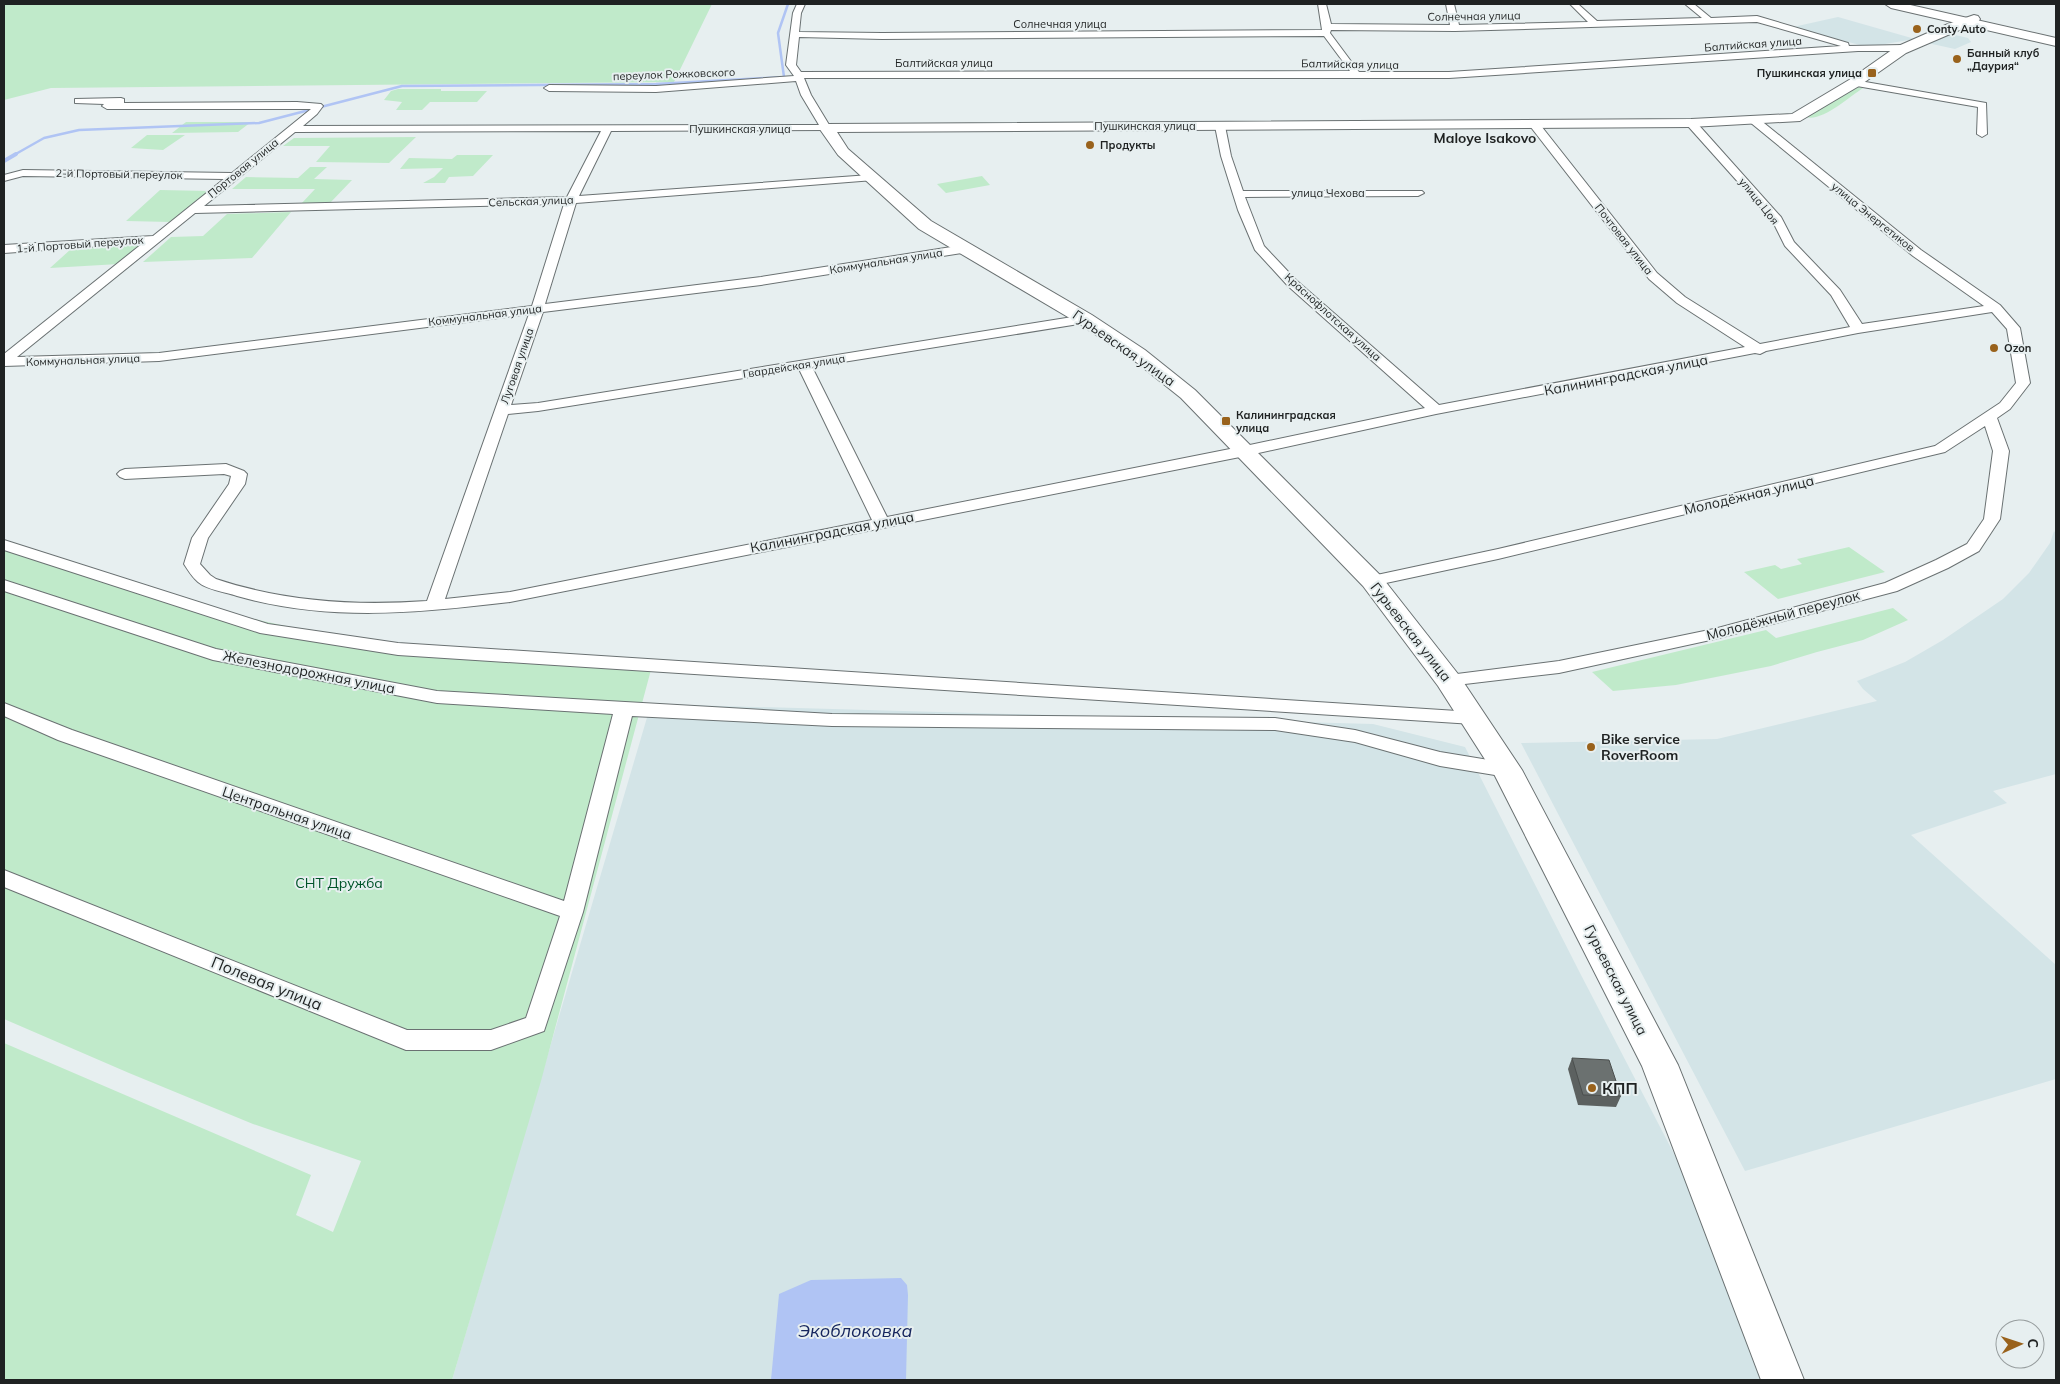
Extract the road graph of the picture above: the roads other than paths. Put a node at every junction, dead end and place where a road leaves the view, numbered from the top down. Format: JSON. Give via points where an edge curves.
{"nodes":[{"id":1,"x":801,"y":4,"type":"edge"},
{"id":2,"x":1322,"y":4,"type":"edge"},
{"id":3,"x":1450,"y":4,"type":"edge"},
{"id":4,"x":1574,"y":4,"type":"edge"},
{"id":5,"x":1689,"y":4,"type":"edge"},
{"id":6,"x":1891,"y":4,"type":"edge"},
{"id":7,"x":1910,"y":4,"type":"edge"},
{"id":8,"x":1747,"y":10,"type":"dead end"},
{"id":9,"x":1709,"y":20,"type":"junction"},
{"id":10,"x":1757,"y":20,"type":"junction"},
{"id":11,"x":1970,"y":20,"type":"junction"},
{"id":12,"x":1594,"y":24,"type":"junction"},
{"id":13,"x":1456,"y":28,"type":"junction"},
{"id":14,"x":1326,"y":30,"type":"junction"},
{"id":15,"x":795,"y":34,"type":"junction"},
{"id":16,"x":2056,"y":38,"type":"edge"},
{"id":17,"x":2056,"y":42,"type":"edge"},
{"id":18,"x":1858,"y":48,"type":"junction"},
{"id":19,"x":1903,"y":48,"type":"junction"},
{"id":20,"x":798,"y":75,"type":"junction"},
{"id":21,"x":1357,"y":75,"type":"junction"},
{"id":22,"x":1854,"y":83,"type":"junction"},
{"id":23,"x":548,"y":88,"type":"dead end"},
{"id":24,"x":78,"y":101,"type":"dead end"},
{"id":25,"x":107,"y":106,"type":"dead end"},
{"id":26,"x":316,"y":108,"type":"junction"},
{"id":27,"x":1755,"y":121,"type":"junction"},
{"id":28,"x":1692,"y":123,"type":"junction"},
{"id":29,"x":1534,"y":124,"type":"junction"},
{"id":30,"x":1220,"y":126,"type":"junction"},
{"id":31,"x":826,"y":128,"type":"junction"},
{"id":32,"x":290,"y":129,"type":"junction"},
{"id":33,"x":607,"y":130,"type":"junction"},
{"id":34,"x":1982,"y":134,"type":"dead end"},
{"id":35,"x":234,"y":176,"type":"junction"},
{"id":36,"x":4,"y":178,"type":"edge"},
{"id":37,"x":870,"y":178,"type":"junction"},
{"id":38,"x":1418,"y":193,"type":"dead end"},
{"id":39,"x":1238,"y":194,"type":"junction"},
{"id":40,"x":571,"y":200,"type":"junction"},
{"id":41,"x":192,"y":210,"type":"junction"},
{"id":42,"x":157,"y":239,"type":"junction"},
{"id":43,"x":4,"y":249,"type":"edge"},
{"id":44,"x":964,"y":249,"type":"junction"},
{"id":45,"x":538,"y":308,"type":"junction"},
{"id":46,"x":1995,"y":308,"type":"junction"},
{"id":47,"x":1085,"y":320,"type":"junction"},
{"id":48,"x":1858,"y":329,"type":"junction"},
{"id":49,"x":1760,"y":350,"type":"junction"},
{"id":50,"x":4,"y":361,"type":"edge"},
{"id":51,"x":804,"y":365,"type":"junction"},
{"id":52,"x":502,"y":410,"type":"junction"},
{"id":53,"x":1436,"y":410,"type":"junction"},
{"id":54,"x":1989,"y":416,"type":"junction"},
{"id":55,"x":1245,"y":451,"type":"junction"},
{"id":56,"x":125,"y":474,"type":"dead end"},
{"id":57,"x":881,"y":522,"type":"junction"},
{"id":58,"x":4,"y":545,"type":"edge"},
{"id":59,"x":1372,"y":581,"type":"junction"},
{"id":60,"x":4,"y":585,"type":"edge"},
{"id":61,"x":434,"y":606,"type":"junction"},
{"id":62,"x":1448,"y":680,"type":"junction"},
{"id":63,"x":4,"y":709,"type":"edge"},
{"id":64,"x":624,"y":709,"type":"junction"},
{"id":65,"x":1473,"y":718,"type":"junction"},
{"id":66,"x":1507,"y":770,"type":"junction"},
{"id":67,"x":4,"y":878,"type":"edge"},
{"id":68,"x":572,"y":912,"type":"junction"},
{"id":69,"x":536,"y":1024,"type":"joint"},
{"id":70,"x":1782,"y":1380,"type":"edge"}],
"edges":[{"from":1,"to":15,"type":"street","name":"Гурьевская улица"},
{"from":2,"to":14,"type":"street"},
{"from":3,"to":13,"type":"street"},
{"from":4,"to":12,"type":"street"},
{"from":5,"to":9,"type":"street"},
{"from":6,"to":11,"type":"street"},
{"from":7,"to":11,"type":"street"},
{"from":8,"to":10,"type":"street"},
{"from":9,"to":10,"type":"street","name":"Солнечная улица"},
{"from":9,"to":12,"type":"street","name":"Солнечная улица"},
{"from":10,"to":18,"type":"street","name":"Солнечная улица"},
{"from":11,"to":16,"type":"street"},
{"from":11,"to":17,"type":"street"},
{"from":11,"to":19,"type":"street","name":"Пушкинская улица"},
{"from":12,"to":13,"type":"street","name":"Солнечная улица"},
{"from":13,"to":14,"type":"street","name":"Солнечная улица"},
{"from":14,"to":15,"type":"street","name":"Солнечная улица","via":[[882,36]]},
{"from":14,"to":21,"type":"street"},
{"from":15,"to":20,"type":"street","name":"Гурьевская улица","via":[[791,65]]},
{"from":18,"to":19,"type":"street","name":"Балтийская улица"},
{"from":18,"to":21,"type":"street","name":"Балтийская улица","via":[[1522,72]]},
{"from":19,"to":22,"type":"street","name":"Пушкинская улица"},
{"from":20,"to":21,"type":"street","name":"Балтийская улица"},
{"from":20,"to":23,"type":"street","name":"переулок Рожковского","via":[[656,89]]},
{"from":20,"to":31,"type":"street","name":"Гурьевская улица","via":[[806,96]]},
{"from":22,"to":27,"type":"street","name":"Пушкинская улица","via":[[1795,118]]},
{"from":22,"to":34,"type":"street","via":[[1983,105]]},
{"from":24,"to":26,"type":"street","via":[[286,100],[303,101]]},
{"from":25,"to":26,"type":"street"},
{"from":26,"to":32,"type":"street","name":"Портовая улица"},
{"from":27,"to":28,"type":"street","name":"Пушкинская улица"},
{"from":27,"to":46,"type":"street","name":"улица Энергетиков","via":[[1917,253]]},
{"from":28,"to":29,"type":"street","name":"Пушкинская улица"},
{"from":28,"to":48,"type":"street","name":"улица Цоя","via":[[1777,218],[1789,243],[1836,293]]},
{"from":29,"to":30,"type":"street","name":"Пушкинская улица"},
{"from":29,"to":49,"type":"street","name":"Почтовая улица","via":[[1653,276],[1681,300]]},
{"from":30,"to":31,"type":"street","name":"Пушкинская улица"},
{"from":30,"to":39,"type":"street","name":"Краснофлотская улица"},
{"from":31,"to":33,"type":"street","name":"Пушкинская улица"},
{"from":31,"to":37,"type":"street","name":"Гурьевская улица","via":[[842,152]]},
{"from":32,"to":33,"type":"street","name":"Пушкинская улица"},
{"from":32,"to":35,"type":"street","name":"Портовая улица"},
{"from":33,"to":40,"type":"street","name":"Луговая улица"},
{"from":35,"to":36,"type":"street","name":"2-й Портовый переулок","via":[[22,173]]},
{"from":35,"to":41,"type":"street","name":"Портовая улица"},
{"from":37,"to":40,"type":"street","name":"Сельская улица"},
{"from":37,"to":44,"type":"street","name":"Гурьевская улица","via":[[925,225]]},
{"from":38,"to":39,"type":"street","name":"улица Чехова"},
{"from":39,"to":53,"type":"street","name":"Краснофлотская улица","via":[[1259,247],[1292,283]]},
{"from":40,"to":41,"type":"street","name":"Сельская улица"},
{"from":40,"to":45,"type":"street","name":"Луговая улица"},
{"from":41,"to":42,"type":"street","name":"Портовая улица"},
{"from":42,"to":43,"type":"street","name":"1-й Портовый переулок"},
{"from":42,"to":50,"type":"street","name":"Портовая улица"},
{"from":44,"to":45,"type":"street","name":"Коммунальная улица","via":[[761,281]]},
{"from":44,"to":47,"type":"street","name":"Гурьевская улица"},
{"from":45,"to":50,"type":"street","name":"Коммунальная улица","via":[[160,358]]},
{"from":45,"to":52,"type":"street","name":"Луговая улица"},
{"from":46,"to":48,"type":"street","name":"Калининградская улица"},
{"from":46,"to":54,"type":"street","name":"Молодёжная улица","via":[[2013,328],[2023,383],[2005,406]]},
{"from":47,"to":51,"type":"street","name":"Гвардейская улица"},
{"from":47,"to":55,"type":"street","name":"Гурьевская улица","via":[[1138,354],[1188,394]]},
{"from":48,"to":49,"type":"street","name":"Калининградская улица"},
{"from":49,"to":53,"type":"street","name":"Калининградская улица"},
{"from":51,"to":52,"type":"street","name":"Гвардейская улица"},
{"from":51,"to":57,"type":"street"},
{"from":52,"to":61,"type":"street","name":"Луговая улица"},
{"from":53,"to":55,"type":"street","name":"Калининградская улица"},
{"from":54,"to":59,"type":"street","name":"Молодёжная улица","via":[[1940,449]]},
{"from":54,"to":62,"type":"street","name":"Молодёжный переулок","via":[[2000,451],[1992,519],[1973,547],[1942,564],[1891,587],[1716,634],[1559,667]]},
{"from":55,"to":57,"type":"street","name":"Калининградская улица"},
{"from":55,"to":59,"type":"street","name":"Гурьевская улица"},
{"from":56,"to":61,"type":"street","name":"Калининградская улица","via":[[226,469],[239,474],[238,484],[200,538],[192,564],[205,580],[248,594],[331,608],[376,610]]},
{"from":57,"to":61,"type":"street","name":"Калининградская улица","via":[[510,597]]},
{"from":58,"to":65,"type":"street","via":[[266,629],[398,648]]},
{"from":59,"to":62,"type":"street","name":"Гурьевская улица"},
{"from":60,"to":64,"type":"street","name":"Железнодорожная улица","via":[[213,654],[437,697]]},
{"from":62,"to":65,"type":"street","name":"Гурьевская улица"},
{"from":63,"to":68,"type":"street","name":"Центральная улица","via":[[65,735]]},
{"from":64,"to":66,"type":"street","name":"Железнодорожная улица","via":[[832,720],[1275,724],[1354,736],[1440,759]]},
{"from":64,"to":68,"type":"street"},
{"from":65,"to":66,"type":"street","name":"Гурьевская улица"},
{"from":66,"to":70,"type":"street","name":"Гурьевская улица","via":[[1660,1065]]},
{"from":67,"to":69,"type":"street","name":"Полевая улица","via":[[406,1040],[491,1040]]},
{"from":68,"to":69,"type":"street"}]}
